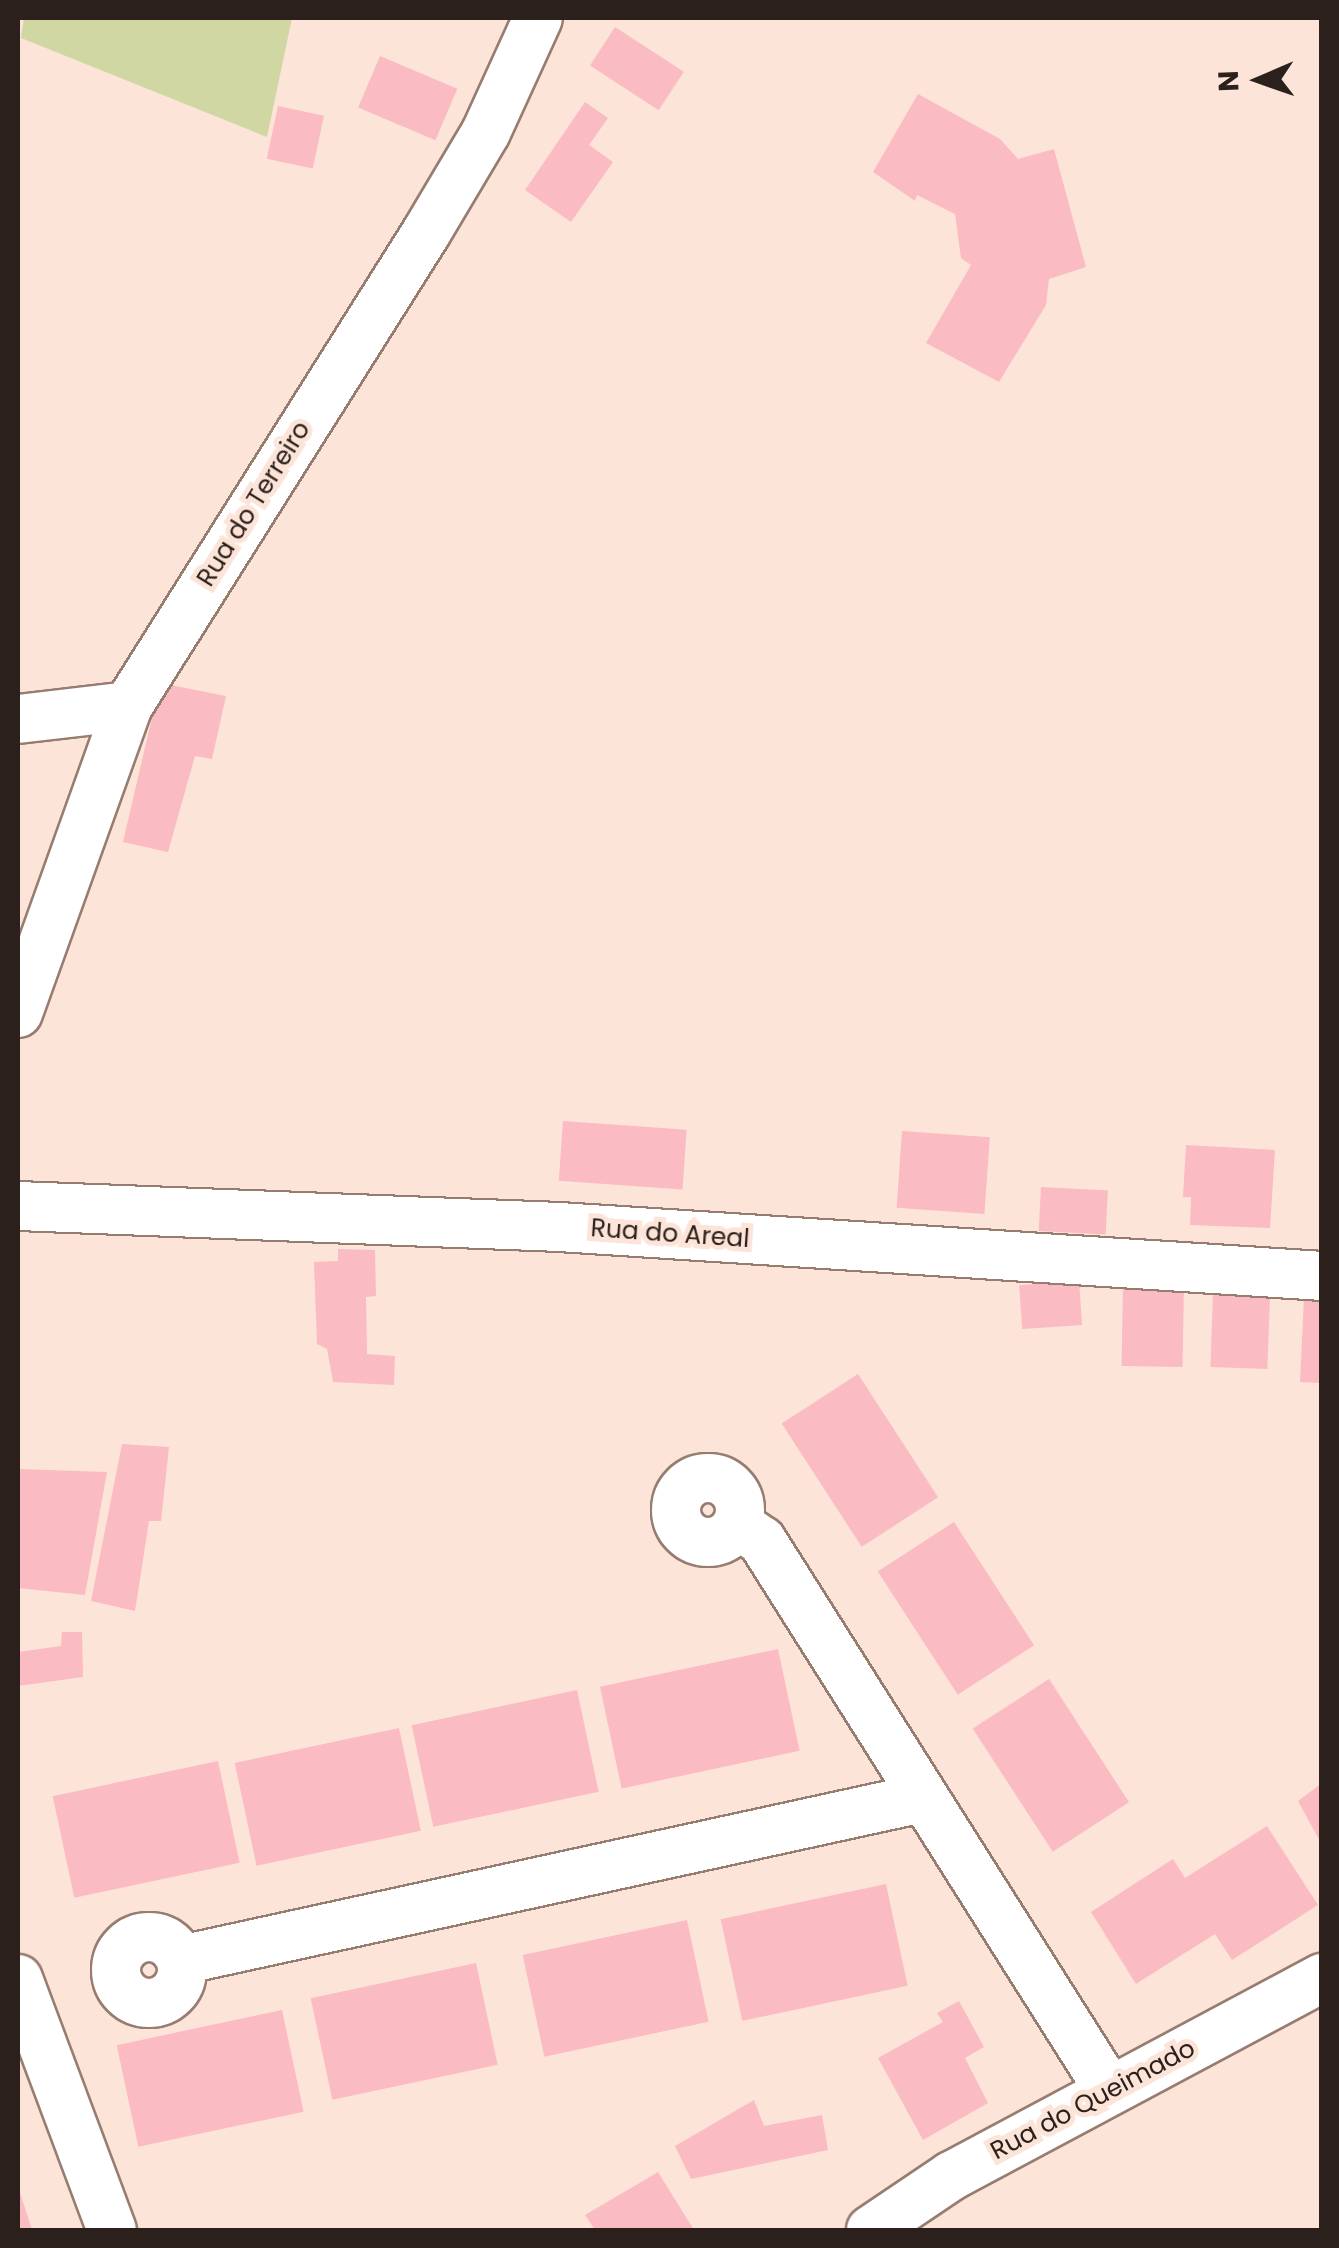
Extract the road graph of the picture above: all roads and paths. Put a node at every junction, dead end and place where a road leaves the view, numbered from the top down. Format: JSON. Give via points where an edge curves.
{"nodes":[{"id":1,"x":538,"y":18,"type":"edge"},
{"id":2,"x":128,"y":706,"type":"junction"},
{"id":3,"x":18,"y":720,"type":"edge"},
{"id":4,"x":18,"y":1013,"type":"edge"},
{"id":5,"x":18,"y":1206,"type":"edge"},
{"id":6,"x":1322,"y":1276,"type":"edge"},
{"id":7,"x":737,"y":1524,"type":"dead end"},
{"id":8,"x":922,"y":1798,"type":"junction"},
{"id":9,"x":182,"y":1960,"type":"dead end"},
{"id":10,"x":1322,"y":1978,"type":"edge"},
{"id":11,"x":18,"y":1979,"type":"edge"},
{"id":12,"x":1108,"y":2090,"type":"junction"},
{"id":13,"x":112,"y":2230,"type":"edge"},
{"id":14,"x":870,"y":2230,"type":"edge"}],
"edges":[{"from":1,"to":2,"type":"street","name":"Rua do Terreiro","via":[[486,132],[426,234]]},
{"from":2,"to":3,"type":"street"},
{"from":2,"to":4,"type":"street","name":"Rua do Terreiro"},
{"from":5,"to":6,"type":"street","name":"Rua do Areal","via":[[541,1226]]},
{"from":7,"to":8,"type":"street","via":[[762,1541]]},
{"from":8,"to":9,"type":"street"},
{"from":8,"to":12,"type":"street"},
{"from":10,"to":12,"type":"street","name":"Rua do Queimado"},
{"from":11,"to":13,"type":"street"},
{"from":12,"to":14,"type":"street","name":"Rua do Queimado","via":[[951,2176]]}]}
